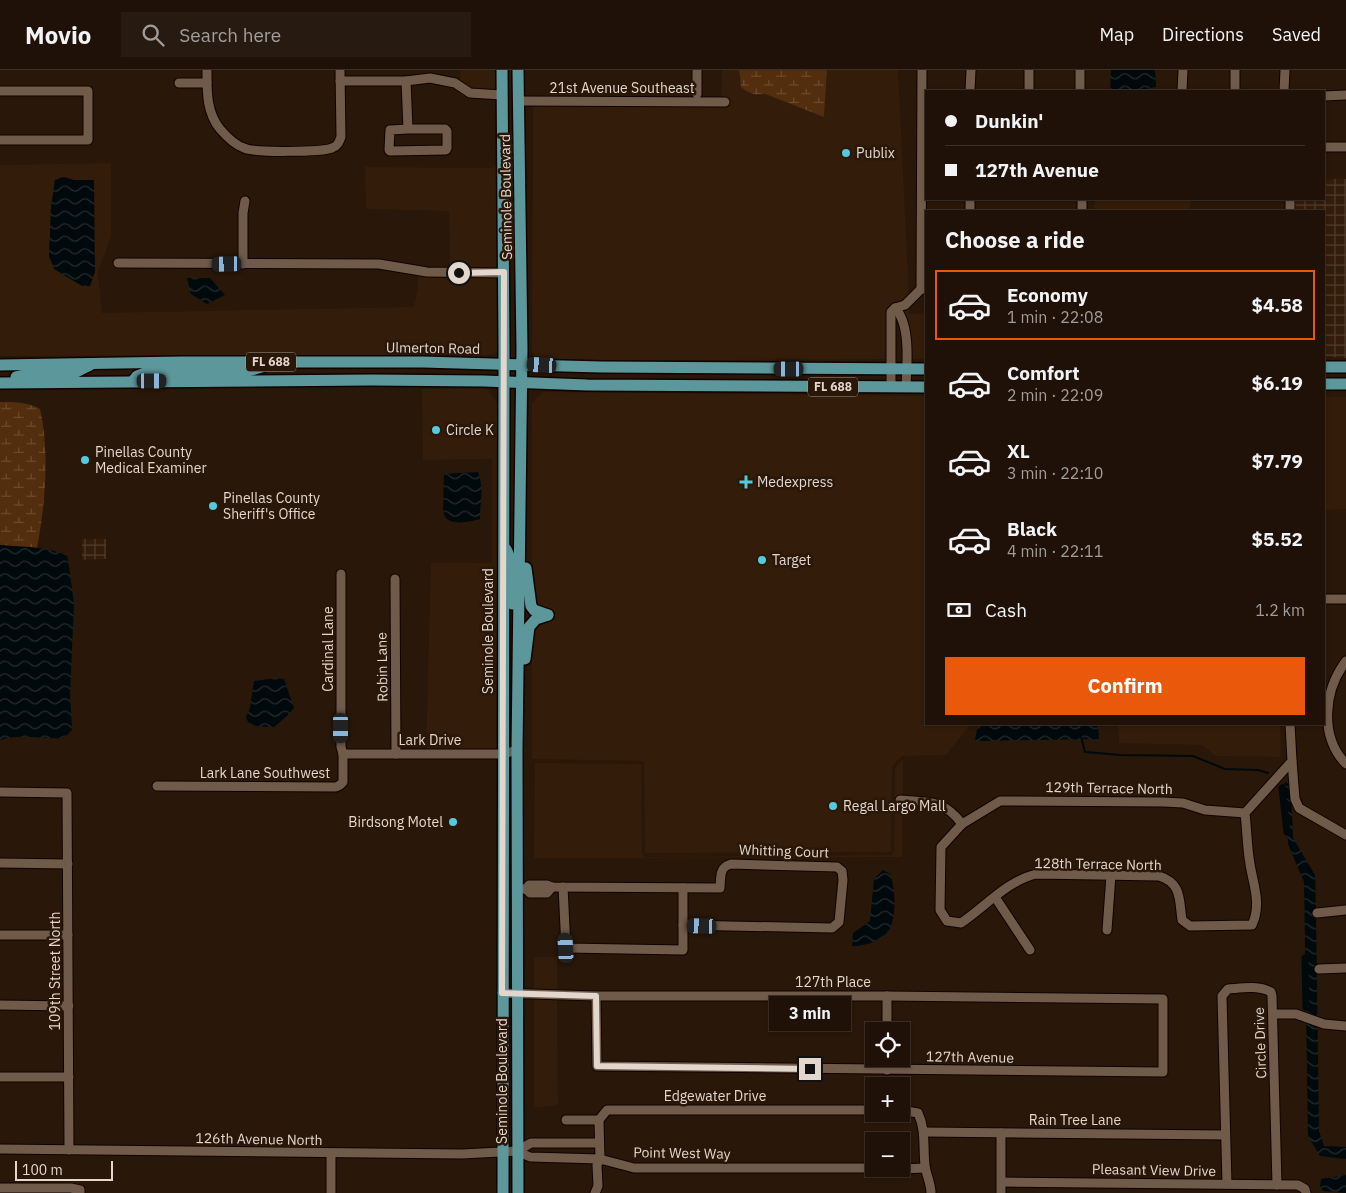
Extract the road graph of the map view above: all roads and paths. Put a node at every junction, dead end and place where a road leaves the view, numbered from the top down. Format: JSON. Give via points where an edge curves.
{"nodes":[{"id":1,"x":207,"y":70,"type":"edge"},
{"id":2,"x":340,"y":70,"type":"edge"},
{"id":3,"x":502,"y":70,"type":"edge"},
{"id":4,"x":518,"y":70,"type":"edge"},
{"id":5,"x":697,"y":70,"type":"edge"},
{"id":6,"x":922,"y":70,"type":"edge"},
{"id":7,"x":971,"y":70,"type":"edge"},
{"id":8,"x":1029,"y":70,"type":"edge"},
{"id":9,"x":1080,"y":70,"type":"edge"},
{"id":10,"x":1183,"y":70,"type":"edge"},
{"id":11,"x":1235,"y":70,"type":"edge"},
{"id":12,"x":1284,"y":70,"type":"edge"},
{"id":13,"x":340,"y":81,"type":"junction"},
{"id":14,"x":406,"y":81,"type":"junction"},
{"id":15,"x":207,"y":82,"type":"junction"},
{"id":16,"x":179,"y":83,"type":"dead end"},
{"id":17,"x":970,"y":90,"type":"edge"},
{"id":18,"x":1029,"y":90,"type":"edge"},
{"id":19,"x":1080,"y":90,"type":"edge"},
{"id":20,"x":1182,"y":90,"type":"edge"},
{"id":21,"x":1235,"y":90,"type":"edge"},
{"id":22,"x":1284,"y":90,"type":"edge"},
{"id":23,"x":0,"y":91,"type":"edge"},
{"id":24,"x":697,"y":94,"type":"dead end"},
{"id":25,"x":502,"y":95,"type":"junction"},
{"id":26,"x":1325,"y":96,"type":"edge"},
{"id":27,"x":1346,"y":96,"type":"edge"},
{"id":28,"x":520,"y":101,"type":"junction"},
{"id":29,"x":924,"y":101,"type":"edge"},
{"id":30,"x":725,"y":102,"type":"dead end"},
{"id":31,"x":408,"y":129,"type":"junction"},
{"id":32,"x":0,"y":140,"type":"edge"},
{"id":33,"x":1325,"y":147,"type":"edge"},
{"id":34,"x":1346,"y":147,"type":"edge"},
{"id":35,"x":244,"y":201,"type":"dead end"},
{"id":36,"x":118,"y":263,"type":"dead end"},
{"id":37,"x":243,"y":264,"type":"junction"},
{"id":38,"x":504,"y":272,"type":"junction"},
{"id":39,"x":923,"y":289,"type":"edge"},
{"id":40,"x":895,"y":308,"type":"junction"},
{"id":41,"x":280,"y":362,"type":"junction"},
{"id":42,"x":119,"y":363,"type":"junction"},
{"id":43,"x":92,"y":364,"type":"junction"},
{"id":44,"x":504,"y":364,"type":"junction"},
{"id":45,"x":522,"y":364,"type":"junction"},
{"id":46,"x":0,"y":365,"type":"edge"},
{"id":47,"x":23,"y":365,"type":"junction"},
{"id":48,"x":1325,"y":367,"type":"edge"},
{"id":49,"x":1346,"y":367,"type":"edge"},
{"id":50,"x":925,"y":369,"type":"edge"},
{"id":51,"x":892,"y":370,"type":"junction"},
{"id":52,"x":907,"y":370,"type":"junction"},
{"id":53,"x":0,"y":373,"type":"edge"},
{"id":54,"x":133,"y":381,"type":"junction"},
{"id":55,"x":0,"y":382,"type":"edge"},
{"id":56,"x":503,"y":382,"type":"junction"},
{"id":57,"x":522,"y":383,"type":"junction"},
{"id":58,"x":1325,"y":384,"type":"edge"},
{"id":59,"x":1346,"y":384,"type":"edge"},
{"id":60,"x":890,"y":387,"type":"junction"},
{"id":61,"x":906,"y":387,"type":"junction"},
{"id":62,"x":925,"y":387,"type":"edge"},
{"id":63,"x":520,"y":508,"type":"junction"},
{"id":64,"x":503,"y":542,"type":"junction"},
{"id":65,"x":341,"y":574,"type":"dead end"},
{"id":66,"x":395,"y":579,"type":"dead end"},
{"id":67,"x":1325,"y":599,"type":"edge"},
{"id":68,"x":1346,"y":599,"type":"edge"},
{"id":69,"x":519,"y":622,"type":"junction"},
{"id":70,"x":1346,"y":661,"type":"edge"},
{"id":71,"x":518,"y":710,"type":"junction"},
{"id":72,"x":1290,"y":725,"type":"edge"},
{"id":73,"x":517,"y":750,"type":"junction"},
{"id":74,"x":343,"y":754,"type":"junction"},
{"id":75,"x":396,"y":754,"type":"junction"},
{"id":76,"x":503,"y":754,"type":"junction"},
{"id":77,"x":1292,"y":761,"type":"junction"},
{"id":78,"x":1346,"y":764,"type":"edge"},
{"id":79,"x":158,"y":786,"type":"dead end"},
{"id":80,"x":0,"y":792,"type":"edge"},
{"id":81,"x":900,"y":800,"type":"dead end"},
{"id":82,"x":1245,"y":813,"type":"junction"},
{"id":83,"x":962,"y":824,"type":"junction"},
{"id":84,"x":1346,"y":835,"type":"edge"},
{"id":85,"x":0,"y":863,"type":"edge"},
{"id":86,"x":68,"y":864,"type":"junction"},
{"id":87,"x":1111,"y":875,"type":"junction"},
{"id":88,"x":563,"y":887,"type":"junction"},
{"id":89,"x":684,"y":888,"type":"junction"},
{"id":90,"x":522,"y":889,"type":"junction"},
{"id":91,"x":995,"y":897,"type":"junction"},
{"id":92,"x":1346,"y":910,"type":"edge"},
{"id":93,"x":1317,"y":913,"type":"dead end"},
{"id":94,"x":947,"y":921,"type":"joint"},
{"id":95,"x":683,"y":925,"type":"junction"},
{"id":96,"x":1107,"y":930,"type":"dead end"},
{"id":97,"x":0,"y":935,"type":"edge"},
{"id":98,"x":68,"y":935,"type":"junction"},
{"id":99,"x":1030,"y":950,"type":"dead end"},
{"id":100,"x":1346,"y":968,"type":"edge"},
{"id":101,"x":1319,"y":969,"type":"dead end"},
{"id":102,"x":502,"y":993,"type":"junction"},
{"id":103,"x":518,"y":994,"type":"junction"},
{"id":104,"x":596,"y":996,"type":"junction"},
{"id":105,"x":887,"y":996,"type":"junction"},
{"id":106,"x":0,"y":1005,"type":"edge"},
{"id":107,"x":68,"y":1006,"type":"junction"},
{"id":108,"x":1273,"y":1014,"type":"junction"},
{"id":109,"x":887,"y":1022,"type":"edge"},
{"id":110,"x":1346,"y":1026,"type":"edge"},
{"id":111,"x":887,"y":1070,"type":"joint"},
{"id":112,"x":1163,"y":1072,"type":"joint"},
{"id":113,"x":0,"y":1077,"type":"edge"},
{"id":114,"x":69,"y":1077,"type":"junction"},
{"id":115,"x":865,"y":1110,"type":"edge"},
{"id":116,"x":910,"y":1112,"type":"edge"},
{"id":117,"x":566,"y":1120,"type":"dead end"},
{"id":118,"x":598,"y":1120,"type":"junction"},
{"id":119,"x":924,"y":1132,"type":"junction"},
{"id":120,"x":1000,"y":1133,"type":"junction"},
{"id":121,"x":1225,"y":1135,"type":"junction"},
{"id":122,"x":600,"y":1143,"type":"junction"},
{"id":123,"x":0,"y":1150,"type":"edge"},
{"id":124,"x":69,"y":1150,"type":"junction"},
{"id":125,"x":517,"y":1151,"type":"junction"},
{"id":126,"x":503,"y":1152,"type":"junction"},
{"id":127,"x":331,"y":1154,"type":"junction"},
{"id":128,"x":600,"y":1159,"type":"junction"},
{"id":129,"x":865,"y":1168,"type":"edge"},
{"id":130,"x":910,"y":1168,"type":"edge"},
{"id":131,"x":925,"y":1168,"type":"junction"},
{"id":132,"x":1002,"y":1182,"type":"junction"},
{"id":133,"x":1226,"y":1184,"type":"junction"},
{"id":134,"x":1276,"y":1185,"type":"junction"},
{"id":135,"x":0,"y":1188,"type":"edge"},
{"id":136,"x":1178,"y":1188,"type":"edge"},
{"id":137,"x":1305,"y":1191,"type":"edge"},
{"id":138,"x":80,"y":1193,"type":"edge"},
{"id":139,"x":331,"y":1193,"type":"edge"},
{"id":140,"x":503,"y":1193,"type":"edge"},
{"id":141,"x":518,"y":1193,"type":"edge"},
{"id":142,"x":595,"y":1193,"type":"edge"},
{"id":143,"x":931,"y":1193,"type":"edge"},
{"id":144,"x":1002,"y":1193,"type":"edge"}],
"edges":[{"from":1,"to":15,"type":"street"},
{"from":2,"to":13,"type":"street"},
{"from":3,"to":25,"type":"main road","name":"Seminole Boulevard"},
{"from":4,"to":28,"type":"main road","name":"Seminole Boulevard"},
{"from":5,"to":24,"type":"street"},
{"from":6,"to":29,"type":"street"},
{"from":7,"to":17,"type":"street"},
{"from":8,"to":18,"type":"street"},
{"from":9,"to":19,"type":"street"},
{"from":10,"to":20,"type":"street"},
{"from":11,"to":21,"type":"street"},
{"from":12,"to":22,"type":"street"},
{"from":13,"to":14,"type":"street"},
{"from":13,"to":15,"type":"street","via":[[341,137],[332,149],[255,151],[244,149],[219,128],[209,110]]},
{"from":14,"to":25,"type":"street","via":[[430,78],[454,83],[470,93]]},
{"from":14,"to":31,"type":"street"},
{"from":15,"to":16,"type":"street"},
{"from":23,"to":32,"type":"street","via":[[88,91],[88,140]]},
{"from":25,"to":28,"type":"main road"},
{"from":25,"to":38,"type":"main road","name":"Seminole Boulevard"},
{"from":26,"to":27,"type":"street"},
{"from":28,"to":30,"type":"street","name":"21st Avenue Southeast"},
{"from":28,"to":45,"type":"main road","name":"Seminole Boulevard"},
{"from":29,"to":39,"type":"street"},
{"from":31,"to":31,"type":"street","via":[[390,130],[390,151],[446,150],[445,129]]},
{"from":33,"to":34,"type":"street"},
{"from":35,"to":37,"type":"street"},
{"from":36,"to":37,"type":"street"},
{"from":37,"to":38,"type":"street","via":[[379,264],[444,273]]},
{"from":38,"to":44,"type":"main road","name":"Seminole Boulevard"},
{"from":39,"to":40,"type":"street","via":[[905,305]]},
{"from":40,"to":51,"type":"street","via":[[891,312]]},
{"from":40,"to":52,"type":"street","via":[[901,314],[906,333]]},
{"from":41,"to":42,"type":"main road","name":"Ulmerton Road","number":"FL 688"},
{"from":41,"to":44,"type":"main road","name":"Ulmerton Road","number":"FL 688"},
{"from":41,"to":54,"type":"main road","via":[[248,371],[147,372]]},
{"from":42,"to":43,"type":"main road","name":"Ulmerton Road","number":"FL 688"},
{"from":42,"to":54,"type":"main road"},
{"from":43,"to":47,"type":"main road","name":"Ulmerton Road","number":"FL 688"},
{"from":43,"to":55,"type":"main road","via":[[72,374],[30,374]]},
{"from":44,"to":45,"type":"main road","name":"Ulmerton Road","number":"FL 688"},
{"from":44,"to":56,"type":"main road","name":"Seminole Boulevard"},
{"from":45,"to":51,"type":"main road","name":"Ulmerton Road","number":"FL 688","via":[[609,368]]},
{"from":45,"to":57,"type":"main road","name":"Seminole Boulevard"},
{"from":46,"to":47,"type":"main road","name":"Ulmerton Road","number":"FL 688"},
{"from":47,"to":53,"type":"main road"},
{"from":48,"to":49,"type":"main road"},
{"from":50,"to":52,"type":"main road","name":"Ulmerton Road","number":"FL 688"},
{"from":51,"to":52,"type":"main road","name":"Ulmerton Road","number":"FL 688"},
{"from":51,"to":60,"type":"street"},
{"from":52,"to":61,"type":"street"},
{"from":54,"to":55,"type":"main road","number":"FL 688"},
{"from":54,"to":56,"type":"main road","number":"FL 688"},
{"from":56,"to":57,"type":"main road","number":"FL 688"},
{"from":56,"to":64,"type":"main road","name":"Seminole Boulevard"},
{"from":57,"to":60,"type":"main road","number":"FL 688"},
{"from":57,"to":63,"type":"main road","name":"Seminole Boulevard"},
{"from":58,"to":59,"type":"main road"},
{"from":60,"to":61,"type":"main road","number":"FL 688"},
{"from":61,"to":62,"type":"main road","number":"FL 688"},
{"from":63,"to":69,"type":"main road","name":"Seminole Boulevard"},
{"from":63,"to":71,"type":"main road","via":[[529,601],[534,610],[548,615],[536,619],[529,627]]},
{"from":64,"to":69,"type":"main road","via":[[510,558],[512,603]]},
{"from":64,"to":76,"type":"main road","name":"Seminole Boulevard"},
{"from":65,"to":74,"type":"street","name":"Cardinal Lane"},
{"from":66,"to":75,"type":"street","name":"Robin Lane"},
{"from":67,"to":68,"type":"street"},
{"from":69,"to":71,"type":"main road","name":"Seminole Boulevard"},
{"from":70,"to":78,"type":"street","via":[[1331,686],[1328,704],[1328,724],[1333,742]]},
{"from":71,"to":73,"type":"main road","name":"Seminole Boulevard"},
{"from":72,"to":77,"type":"street"},
{"from":73,"to":76,"type":"street","name":"Lark Drive"},
{"from":73,"to":90,"type":"main road","name":"Seminole Boulevard"},
{"from":74,"to":75,"type":"street","name":"Lark Drive"},
{"from":74,"to":79,"type":"street","name":"Lark Lane Southwest","via":[[343,782],[336,787]]},
{"from":75,"to":76,"type":"street","name":"Lark Drive"},
{"from":76,"to":102,"type":"main road","name":"Seminole Boulevard"},
{"from":77,"to":82,"type":"street"},
{"from":77,"to":84,"type":"street","via":[[1295,799],[1299,808]]},
{"from":80,"to":86,"type":"street","name":"109th Street North","via":[[67,793]]},
{"from":81,"to":83,"type":"street","via":[[937,803]]},
{"from":82,"to":83,"type":"street","name":"129th Terrace North","via":[[1163,802],[1000,801]]},
{"from":82,"to":87,"type":"street","name":"128th Terrace North","via":[[1256,894],[1256,916],[1252,925],[1190,926],[1182,920],[1177,887],[1169,879]]},
{"from":83,"to":94,"type":"street","name":"129th Terrace North","via":[[941,847],[940,910]]},
{"from":85,"to":86,"type":"street"},
{"from":86,"to":98,"type":"street","name":"109th Street North"},
{"from":87,"to":91,"type":"street","name":"128th Terrace North","via":[[1036,874],[1026,876]]},
{"from":87,"to":96,"type":"street"},
{"from":88,"to":89,"type":"street","name":"Whitting Court"},
{"from":88,"to":90,"type":"street","name":"Whitting Court","via":[[530,893]]},
{"from":88,"to":95,"type":"street","via":[[566,948],[683,950]]},
{"from":89,"to":95,"type":"street"},
{"from":89,"to":95,"type":"street","name":"Whitting Court","via":[[720,888],[721,870],[731,864],[837,866],[842,871],[843,880],[839,922],[832,928]]},
{"from":90,"to":103,"type":"main road","name":"Seminole Boulevard"},
{"from":91,"to":94,"type":"street","name":"128th Terrace North","via":[[961,923]]},
{"from":91,"to":99,"type":"street"},
{"from":92,"to":93,"type":"street"},
{"from":97,"to":98,"type":"street"},
{"from":98,"to":107,"type":"street","name":"109th Street North"},
{"from":100,"to":101,"type":"street"},
{"from":102,"to":103,"type":"street","name":"127th Place"},
{"from":102,"to":126,"type":"main road","name":"Seminole Boulevard"},
{"from":103,"to":104,"type":"street","name":"127th Place"},
{"from":103,"to":125,"type":"main road","name":"Seminole Boulevard"},
{"from":104,"to":105,"type":"street","name":"127th Place"},
{"from":104,"to":111,"type":"street","name":"127th Avenue","via":[[597,1066]]},
{"from":105,"to":109,"type":"street"},
{"from":105,"to":112,"type":"street","name":"127th Place","via":[[1163,998]]},
{"from":106,"to":107,"type":"street"},
{"from":107,"to":114,"type":"street","name":"109th Street North"},
{"from":108,"to":110,"type":"street","via":[[1296,1014],[1324,1024]]},
{"from":108,"to":121,"type":"street","name":"Circle Drive","via":[[1271,992],[1266,989],[1228,989],[1222,996]]},
{"from":108,"to":134,"type":"street","name":"Circle Drive"},
{"from":111,"to":112,"type":"street","name":"127th Avenue"},
{"from":113,"to":114,"type":"street"},
{"from":114,"to":124,"type":"street","name":"109th Street North"},
{"from":115,"to":118,"type":"street","name":"Edgewater Drive","via":[[607,1110]]},
{"from":116,"to":119,"type":"street","via":[[918,1113]]},
{"from":117,"to":118,"type":"street"},
{"from":118,"to":122,"type":"street"},
{"from":119,"to":120,"type":"street","name":"Rain Tree Lane"},
{"from":119,"to":131,"type":"street"},
{"from":120,"to":121,"type":"street","name":"Rain Tree Lane"},
{"from":120,"to":132,"type":"street"},
{"from":121,"to":133,"type":"street","name":"Circle Drive"},
{"from":122,"to":125,"type":"street","via":[[531,1143]]},
{"from":122,"to":128,"type":"street"},
{"from":123,"to":124,"type":"street","name":"126th Avenue North"},
{"from":124,"to":127,"type":"street","name":"126th Avenue North"},
{"from":125,"to":126,"type":"street","name":"126th Avenue North"},
{"from":125,"to":128,"type":"street","name":"Point West Way","via":[[530,1157]]},
{"from":125,"to":141,"type":"main road","name":"Seminole Boulevard"},
{"from":126,"to":127,"type":"street","name":"126th Avenue North"},
{"from":126,"to":140,"type":"main road","name":"Seminole Boulevard"},
{"from":127,"to":139,"type":"street"},
{"from":128,"to":129,"type":"street","name":"Point West Way","via":[[634,1168]]},
{"from":128,"to":142,"type":"street"},
{"from":130,"to":131,"type":"street"},
{"from":131,"to":143,"type":"street"},
{"from":132,"to":136,"type":"street","name":"Pleasant View Drive"},
{"from":132,"to":144,"type":"street"},
{"from":133,"to":134,"type":"street","name":"Pleasant View Drive"},
{"from":133,"to":136,"type":"street","name":"Pleasant View Drive"},
{"from":134,"to":137,"type":"street","name":"Pleasant View Drive","via":[[1298,1185]]},
{"from":135,"to":138,"type":"street","via":[[71,1188],[80,1190]]}]}
